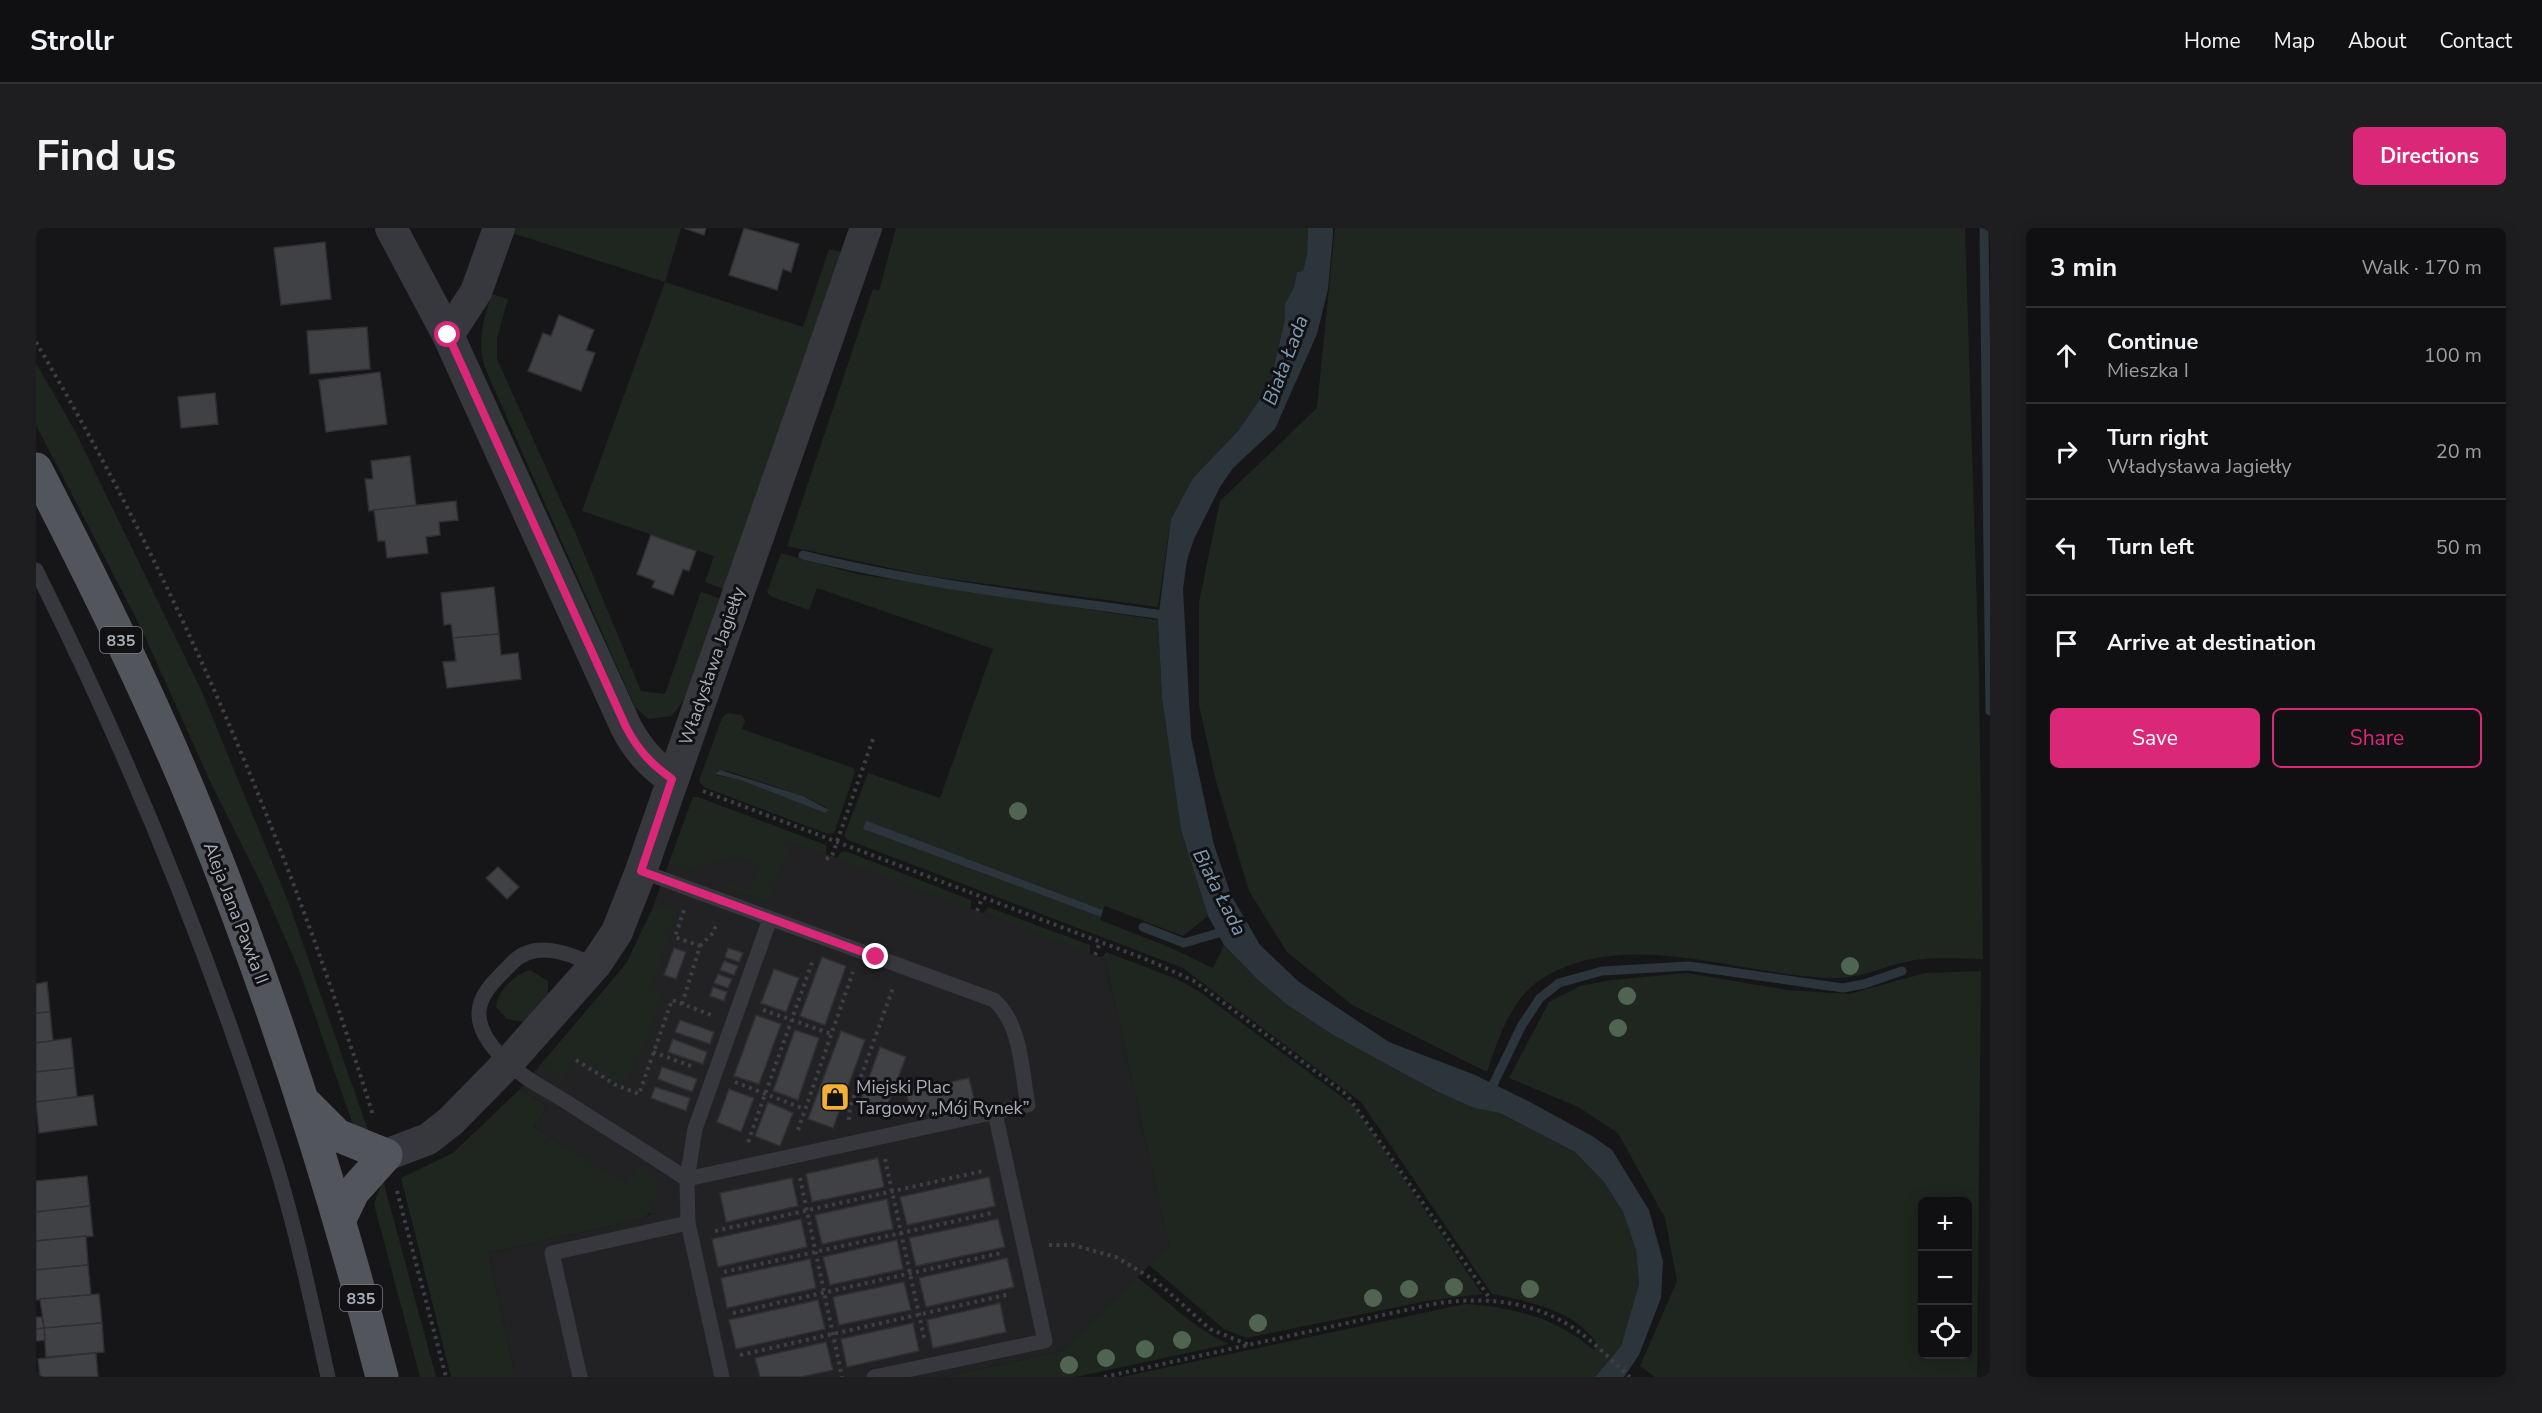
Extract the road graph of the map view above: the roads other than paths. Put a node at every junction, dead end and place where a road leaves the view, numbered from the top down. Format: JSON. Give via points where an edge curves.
{"nodes":[{"id":1,"x":392,"y":228,"type":"edge"},
{"id":2,"x":499,"y":228,"type":"edge"},
{"id":3,"x":866,"y":228,"type":"edge"},
{"id":4,"x":448,"y":335,"type":"junction"},
{"id":5,"x":36,"y":469,"type":"edge"},
{"id":6,"x":36,"y":570,"type":"edge"},
{"id":7,"x":672,"y":779,"type":"junction"},
{"id":8,"x":641,"y":871,"type":"junction"},
{"id":9,"x":770,"y":919,"type":"junction"},
{"id":10,"x":595,"y":965,"type":"junction"},
{"id":11,"x":508,"y":1063,"type":"junction"},
{"id":12,"x":303,"y":1101,"type":"junction"},
{"id":13,"x":995,"y":1113,"type":"junction"},
{"id":14,"x":386,"y":1155,"type":"junction"},
{"id":15,"x":687,"y":1179,"type":"junction"},
{"id":16,"x":340,"y":1219,"type":"junction"},
{"id":17,"x":690,"y":1229,"type":"junction"},
{"id":18,"x":328,"y":1377,"type":"edge"},
{"id":19,"x":382,"y":1377,"type":"edge"},
{"id":20,"x":580,"y":1377,"type":"edge"},
{"id":21,"x":722,"y":1377,"type":"edge"},
{"id":22,"x":874,"y":1377,"type":"edge"}],
"edges":[{"from":1,"to":4,"type":"street"},
{"from":2,"to":4,"type":"street","via":[[476,292]]},
{"from":3,"to":7,"type":"street","name":"Władysława Jagiełły"},
{"from":4,"to":7,"type":"street","via":[[626,727],[648,761]]},
{"from":5,"to":12,"type":"main road","name":"Aleja Jana Pawła II","number":"835","via":[[106,608],[194,804],[266,991]]},
{"from":6,"to":18,"type":"lane","via":[[169,863],[223,1007],[272,1149]]},
{"from":7,"to":8,"type":"street","name":"Władysława Jagiełły"},
{"from":8,"to":9,"type":"lane"},
{"from":8,"to":10,"type":"street","name":"Władysława Jagiełły","via":[[617,932]]},
{"from":9,"to":13,"type":"lane","via":[[980,994],[1004,1010],[1013,1023],[1028,1105]]},
{"from":9,"to":15,"type":"lane","via":[[695,1129]]},
{"from":10,"to":11,"type":"street","name":"Władysława Jagiełły"},
{"from":10,"to":11,"type":"lane","via":[[561,952],[529,952],[516,958],[487,989],[479,1014],[490,1043]]},
{"from":11,"to":14,"type":"street","name":"Władysława Jagiełły","via":[[440,1130]]},
{"from":11,"to":15,"type":"lane"},
{"from":12,"to":14,"type":"main road","via":[[337,1135]]},
{"from":12,"to":16,"type":"main road","name":"Aleja Jana Pawła II","number":"835"},
{"from":13,"to":15,"type":"lane"},
{"from":13,"to":22,"type":"lane","via":[[1045,1341]]},
{"from":14,"to":16,"type":"main road","via":[[353,1192]]},
{"from":15,"to":17,"type":"lane"},
{"from":16,"to":19,"type":"main road","name":"Aleja Jana Pawła II","number":"835"},
{"from":17,"to":20,"type":"lane","via":[[552,1253]]},
{"from":17,"to":21,"type":"lane"}]}
